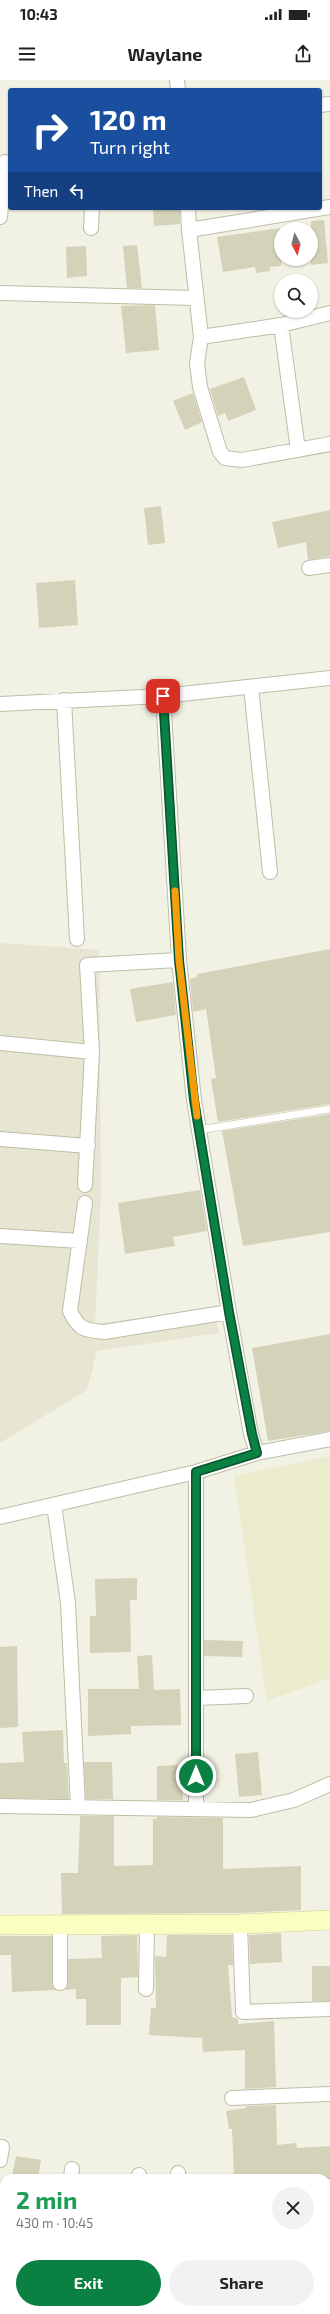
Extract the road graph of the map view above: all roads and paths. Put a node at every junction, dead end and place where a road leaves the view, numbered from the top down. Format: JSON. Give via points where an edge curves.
{"nodes":[{"id":1,"x":5,"y":162,"type":"edge"},
{"id":2,"x":92,"y":210,"type":"edge"},
{"id":3,"x":188,"y":210,"type":"edge"},
{"id":4,"x":306,"y":210,"type":"edge"},
{"id":5,"x":0,"y":217,"type":"edge"},
{"id":6,"x":91,"y":228,"type":"dead end"},
{"id":7,"x":189,"y":230,"type":"junction"},
{"id":8,"x":0,"y":293,"type":"edge"},
{"id":9,"x":195,"y":298,"type":"junction"},
{"id":10,"x":330,"y":312,"type":"edge"},
{"id":11,"x":281,"y":325,"type":"junction"},
{"id":12,"x":201,"y":337,"type":"junction"},
{"id":13,"x":330,"y":444,"type":"edge"},
{"id":14,"x":298,"y":450,"type":"junction"},
{"id":15,"x":330,"y":565,"type":"edge"},
{"id":16,"x":310,"y":568,"type":"dead end"},
{"id":17,"x":330,"y":678,"type":"edge"},
{"id":18,"x":251,"y":687,"type":"junction"},
{"id":19,"x":163,"y":696,"type":"junction"},
{"id":20,"x":64,"y":700,"type":"junction"},
{"id":21,"x":0,"y":704,"type":"edge"},
{"id":22,"x":270,"y":872,"type":"dead end"},
{"id":23,"x":77,"y":939,"type":"dead end"},
{"id":24,"x":179,"y":960,"type":"junction"},
{"id":25,"x":0,"y":1043,"type":"edge"},
{"id":26,"x":92,"y":1052,"type":"junction"},
{"id":27,"x":330,"y":1109,"type":"edge"},
{"id":28,"x":199,"y":1130,"type":"junction"},
{"id":29,"x":0,"y":1139,"type":"edge"},
{"id":30,"x":88,"y":1146,"type":"junction"},
{"id":31,"x":85,"y":1185,"type":"dead end"},
{"id":32,"x":85,"y":1203,"type":"dead end"},
{"id":33,"x":0,"y":1236,"type":"edge"},
{"id":34,"x":80,"y":1241,"type":"junction"},
{"id":35,"x":229,"y":1312,"type":"junction"},
{"id":36,"x":330,"y":1439,"type":"edge"},
{"id":37,"x":257,"y":1453,"type":"junction"},
{"id":38,"x":196,"y":1472,"type":"junction"},
{"id":39,"x":54,"y":1505,"type":"junction"},
{"id":40,"x":0,"y":1518,"type":"edge"},
{"id":41,"x":246,"y":1696,"type":"dead end"},
{"id":42,"x":196,"y":1698,"type":"junction"},
{"id":43,"x":330,"y":1784,"type":"edge"},
{"id":44,"x":0,"y":1806,"type":"edge"},
{"id":45,"x":78,"y":1806,"type":"junction"},
{"id":46,"x":196,"y":1808,"type":"junction"},
{"id":47,"x":330,"y":1920,"type":"edge"},
{"id":48,"x":0,"y":1924,"type":"edge"},
{"id":49,"x":60,"y":1924,"type":"junction"},
{"id":50,"x":147,"y":1924,"type":"junction"},
{"id":51,"x":240,"y":1924,"type":"junction"},
{"id":52,"x":60,"y":1983,"type":"dead end"},
{"id":53,"x":146,"y":1989,"type":"dead end"},
{"id":54,"x":330,"y":2009,"type":"edge"},
{"id":55,"x":330,"y":2094,"type":"edge"},
{"id":56,"x":232,"y":2098,"type":"dead end"}],
"edges":[{"from":1,"to":5,"type":"street"},
{"from":2,"to":6,"type":"street"},
{"from":3,"to":7,"type":"street"},
{"from":4,"to":7,"type":"street"},
{"from":7,"to":9,"type":"street"},
{"from":8,"to":9,"type":"street"},
{"from":9,"to":12,"type":"street"},
{"from":10,"to":11,"type":"street"},
{"from":11,"to":12,"type":"street"},
{"from":11,"to":14,"type":"street"},
{"from":12,"to":14,"type":"street","via":[[197,363],[200,387],[220,452],[225,458],[242,460]]},
{"from":13,"to":14,"type":"street"},
{"from":15,"to":16,"type":"street"},
{"from":17,"to":18,"type":"street"},
{"from":18,"to":19,"type":"street"},
{"from":18,"to":22,"type":"street"},
{"from":19,"to":20,"type":"street"},
{"from":19,"to":24,"type":"street"},
{"from":20,"to":21,"type":"street"},
{"from":20,"to":23,"type":"street"},
{"from":24,"to":26,"type":"street","via":[[87,965]]},
{"from":24,"to":28,"type":"street"},
{"from":25,"to":26,"type":"street"},
{"from":26,"to":30,"type":"street"},
{"from":27,"to":28,"type":"lane"},
{"from":28,"to":35,"type":"street"},
{"from":29,"to":30,"type":"street"},
{"from":30,"to":31,"type":"street"},
{"from":32,"to":34,"type":"street"},
{"from":33,"to":34,"type":"street"},
{"from":34,"to":35,"type":"street","via":[[70,1311],[76,1324],[87,1330],[104,1332]]},
{"from":35,"to":37,"type":"street"},
{"from":36,"to":37,"type":"street"},
{"from":37,"to":38,"type":"street"},
{"from":38,"to":39,"type":"street"},
{"from":38,"to":42,"type":"street"},
{"from":39,"to":40,"type":"street"},
{"from":39,"to":45,"type":"street","via":[[68,1602]]},
{"from":41,"to":42,"type":"street"},
{"from":42,"to":46,"type":"street"},
{"from":43,"to":46,"type":"street","via":[[294,1800],[250,1810]]},
{"from":44,"to":45,"type":"street"},
{"from":45,"to":46,"type":"street"},
{"from":47,"to":51,"type":"street"},
{"from":48,"to":49,"type":"street"},
{"from":49,"to":50,"type":"street"},
{"from":49,"to":52,"type":"street"},
{"from":50,"to":51,"type":"street"},
{"from":50,"to":53,"type":"street"},
{"from":51,"to":54,"type":"street","via":[[243,2012]]},
{"from":55,"to":56,"type":"street"}]}
